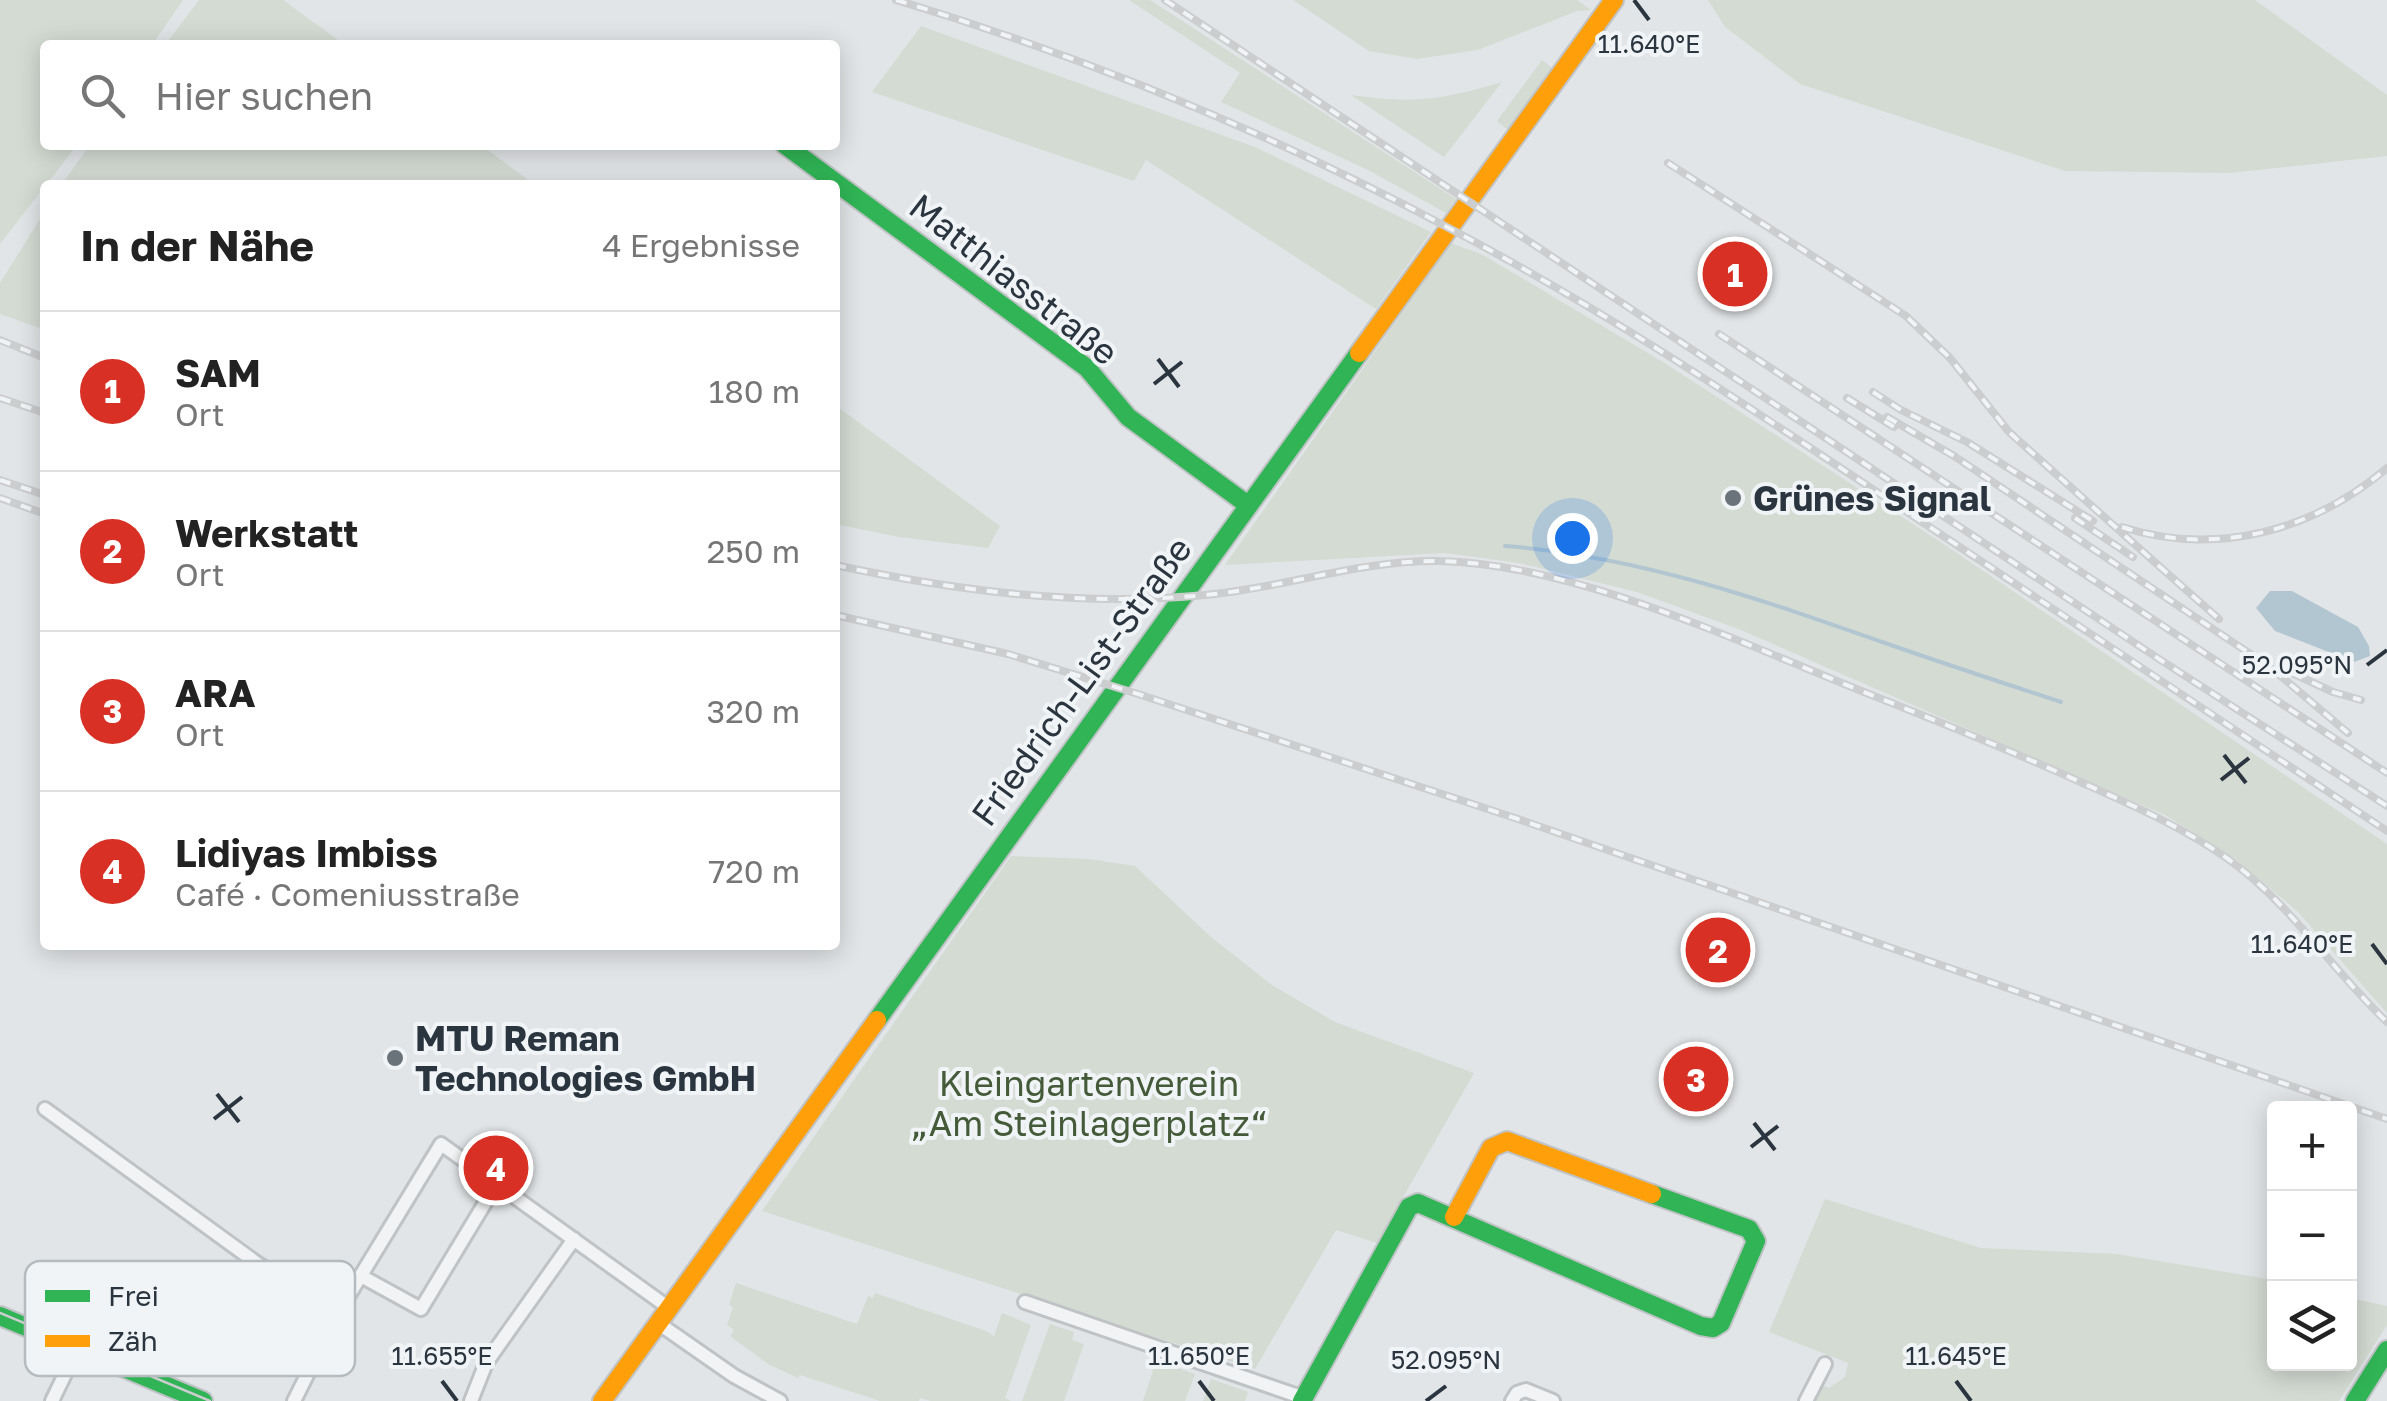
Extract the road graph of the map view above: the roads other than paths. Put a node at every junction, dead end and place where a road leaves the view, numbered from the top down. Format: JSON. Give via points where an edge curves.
{"nodes":[{"id":1,"x":1614,"y":0,"type":"edge"},
{"id":2,"x":791,"y":150,"type":"edge"},
{"id":3,"x":832,"y":180,"type":"edge"},
{"id":4,"x":840,"y":186,"type":"edge"},
{"id":5,"x":1248,"y":505,"type":"junction"},
{"id":6,"x":45,"y":1110,"type":"dead end"},
{"id":7,"x":497,"y":1183,"type":"junction"},
{"id":8,"x":1446,"y":1214,"type":"junction"},
{"id":9,"x":574,"y":1240,"type":"junction"},
{"id":10,"x":254,"y":1261,"type":"edge"},
{"id":11,"x":361,"y":1276,"type":"junction"},
{"id":12,"x":355,"y":1286,"type":"edge"},
{"id":13,"x":1025,"y":1302,"type":"dead end"},
{"id":14,"x":0,"y":1316,"type":"edge"},
{"id":15,"x":664,"y":1316,"type":"junction"},
{"id":16,"x":25,"y":1326,"type":"edge"},
{"id":17,"x":2387,"y":1351,"type":"edge"},
{"id":18,"x":1825,"y":1364,"type":"dead end"},
{"id":19,"x":64,"y":1376,"type":"edge"},
{"id":20,"x":144,"y":1376,"type":"edge"},
{"id":21,"x":306,"y":1376,"type":"edge"},
{"id":22,"x":1516,"y":1396,"type":"edge"},
{"id":23,"x":1303,"y":1399,"type":"edge"},
{"id":24,"x":52,"y":1401,"type":"edge"},
{"id":25,"x":204,"y":1401,"type":"edge"},
{"id":26,"x":294,"y":1401,"type":"edge"},
{"id":27,"x":471,"y":1401,"type":"edge"},
{"id":28,"x":602,"y":1401,"type":"edge"},
{"id":29,"x":780,"y":1401,"type":"edge"},
{"id":30,"x":1553,"y":1401,"type":"edge"},
{"id":31,"x":1806,"y":1401,"type":"edge"},
{"id":32,"x":2354,"y":1401,"type":"edge"}],
"edges":[{"from":1,"to":5,"type":"street","name":"Friedrich-List-Straße"},
{"from":2,"to":3,"type":"street","name":"Matthiasstraße"},
{"from":4,"to":5,"type":"street","name":"Matthiasstraße","via":[[1079,362],[1128,417]]},
{"from":5,"to":15,"type":"street","name":"Friedrich-List-Straße"},
{"from":6,"to":10,"type":"street"},
{"from":7,"to":9,"type":"street"},
{"from":7,"to":11,"type":"street","via":[[421,1309]]},
{"from":7,"to":11,"type":"street","via":[[441,1144]]},
{"from":8,"to":8,"type":"street","via":[[1713,1328],[1756,1241],[1748,1228],[1506,1141],[1491,1148]]},
{"from":8,"to":23,"type":"street","via":[[1418,1203],[1410,1207]]},
{"from":9,"to":15,"type":"street"},
{"from":9,"to":27,"type":"street","via":[[486,1363]]},
{"from":11,"to":12,"type":"street"},
{"from":13,"to":23,"type":"street"},
{"from":14,"to":16,"type":"street"},
{"from":15,"to":28,"type":"street","name":"Friedrich-List-Straße"},
{"from":15,"to":29,"type":"street","via":[[734,1376]]},
{"from":17,"to":32,"type":"street"},
{"from":18,"to":31,"type":"street"},
{"from":19,"to":24,"type":"street"},
{"from":20,"to":25,"type":"street"},
{"from":21,"to":26,"type":"street"},
{"from":22,"to":30,"type":"street"}]}
